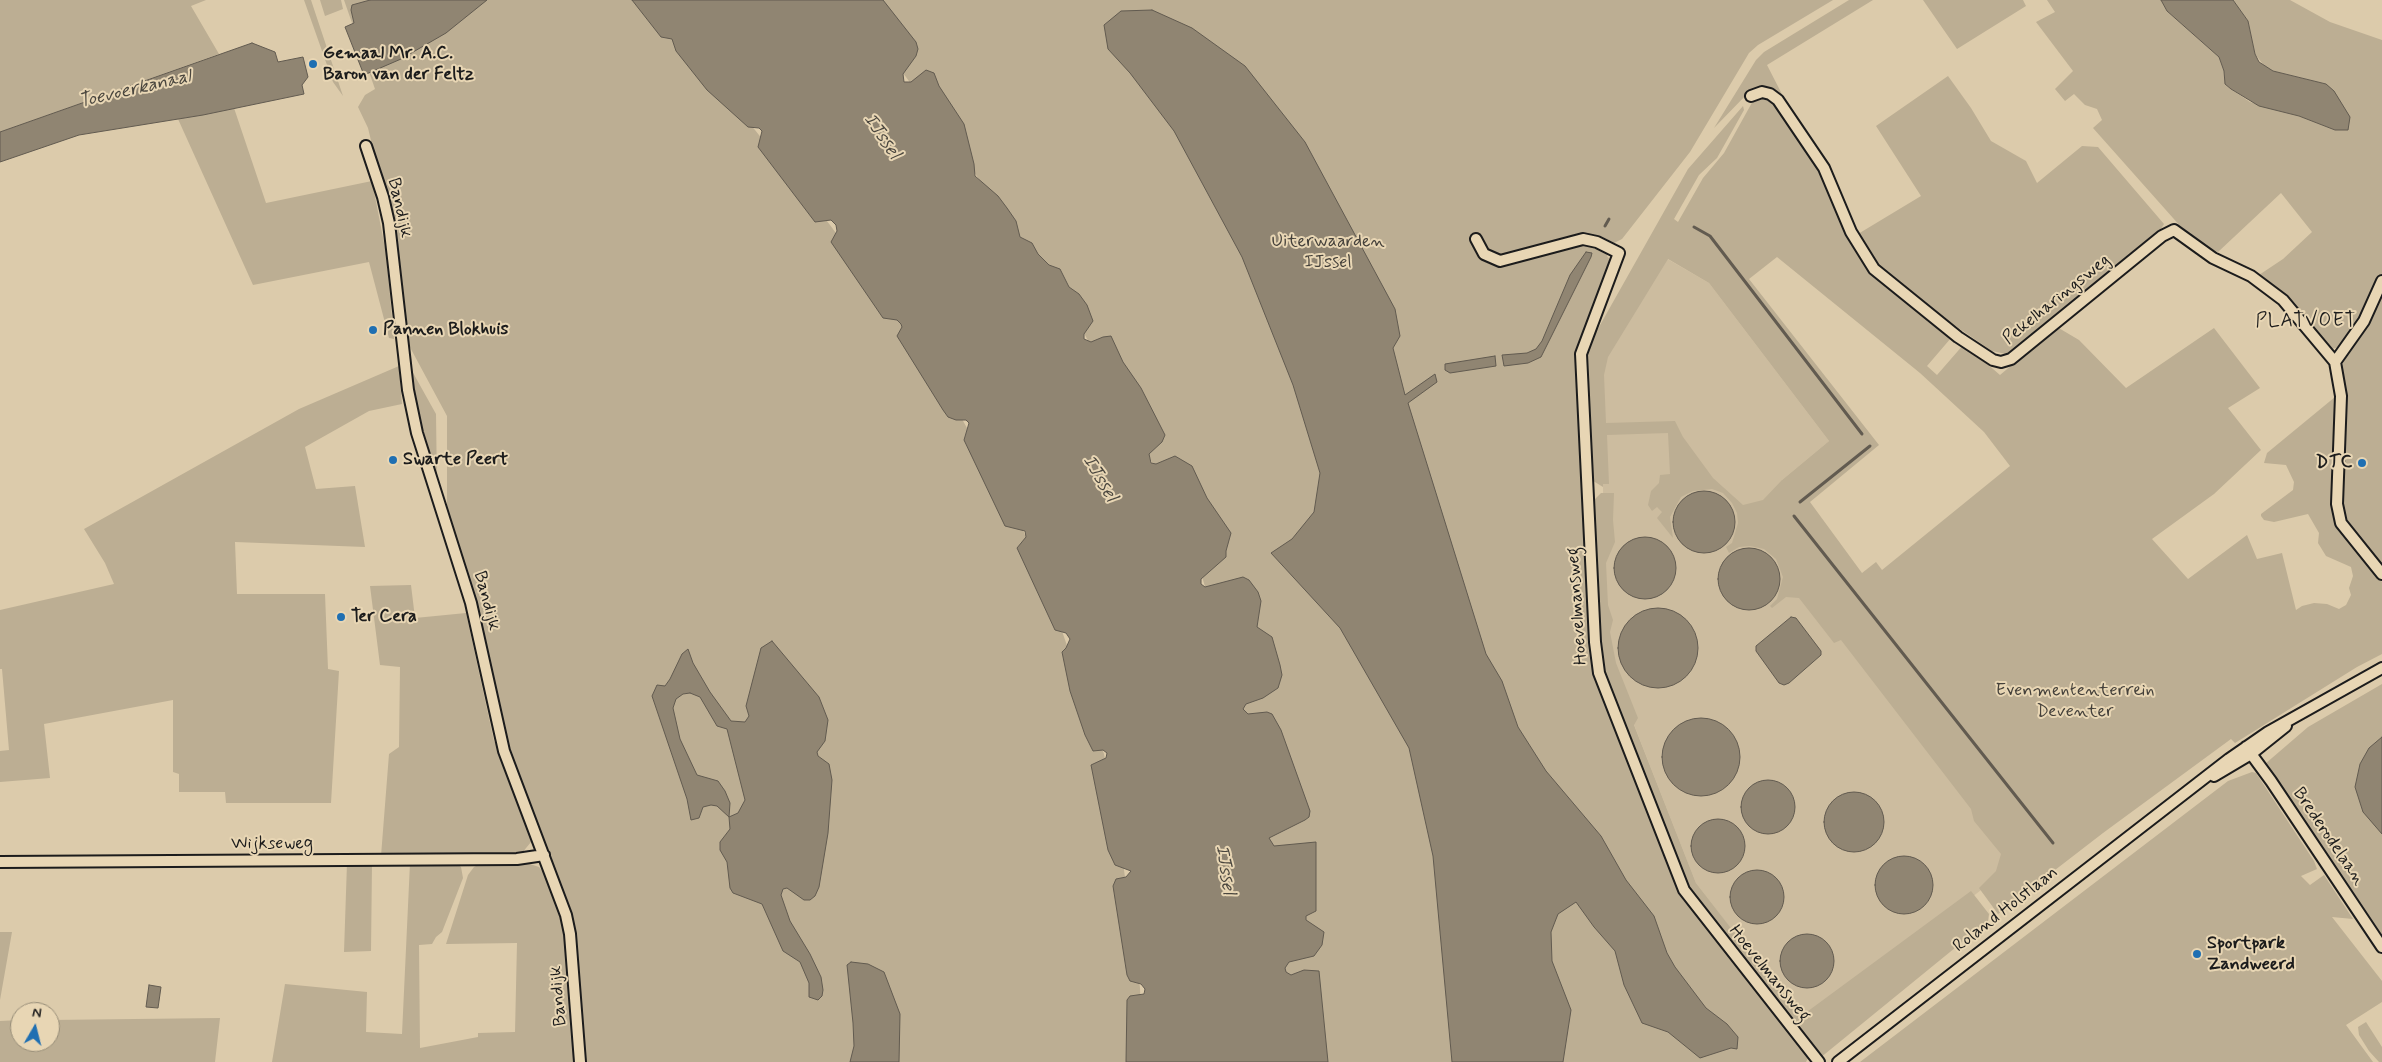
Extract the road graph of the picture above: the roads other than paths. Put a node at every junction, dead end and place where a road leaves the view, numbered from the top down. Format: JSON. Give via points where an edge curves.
{"nodes":[{"id":1,"x":1750,"y":96,"type":"dead end"},
{"id":2,"x":366,"y":146,"type":"dead end"},
{"id":3,"x":1476,"y":239,"type":"dead end"},
{"id":4,"x":2382,"y":281,"type":"edge"},
{"id":5,"x":2336,"y":362,"type":"junction"},
{"id":6,"x":2382,"y":574,"type":"edge"},
{"id":7,"x":2382,"y":668,"type":"edge"},
{"id":8,"x":2249,"y":751,"type":"junction"},
{"id":9,"x":544,"y":855,"type":"junction"},
{"id":10,"x":0,"y":862,"type":"edge"},
{"id":11,"x":2382,"y":947,"type":"edge"},
{"id":12,"x":580,"y":1062,"type":"edge"},
{"id":13,"x":1819,"y":1062,"type":"edge"},
{"id":14,"x":1838,"y":1062,"type":"edge"}],
"edges":[{"from":1,"to":5,"type":"street","name":"Pekelharingsweg","via":[[1762,92],[1778,100],[1824,168],[1851,232],[1874,269],[1958,337],[1993,360],[2011,359],[2162,236],[2174,230],[2214,258],[2251,276],[2283,300]]},
{"from":2,"to":9,"type":"street","name":"Bandijk","via":[[389,223],[416,433],[471,603],[504,751]]},
{"from":3,"to":13,"type":"street","name":"Hoevelmansweg","via":[[1484,254],[1500,261],[1583,239],[1619,253],[1586,337],[1580,361],[1599,673],[1684,890]]},
{"from":4,"to":5,"type":"street","via":[[2364,321]]},
{"from":5,"to":6,"type":"street","via":[[2341,396],[2337,504],[2342,523]]},
{"from":7,"to":8,"type":"street","name":"Roland Holstlaan","via":[[2295,718]]},
{"from":8,"to":11,"type":"street","name":"Brederodelaan"},
{"from":8,"to":14,"type":"street","name":"Roland Holstlaan","via":[[2088,866]]},
{"from":9,"to":10,"type":"street","name":"Wijkseweg","via":[[509,859]]},
{"from":9,"to":12,"type":"street","name":"Bandijk","via":[[570,934]]}]}
